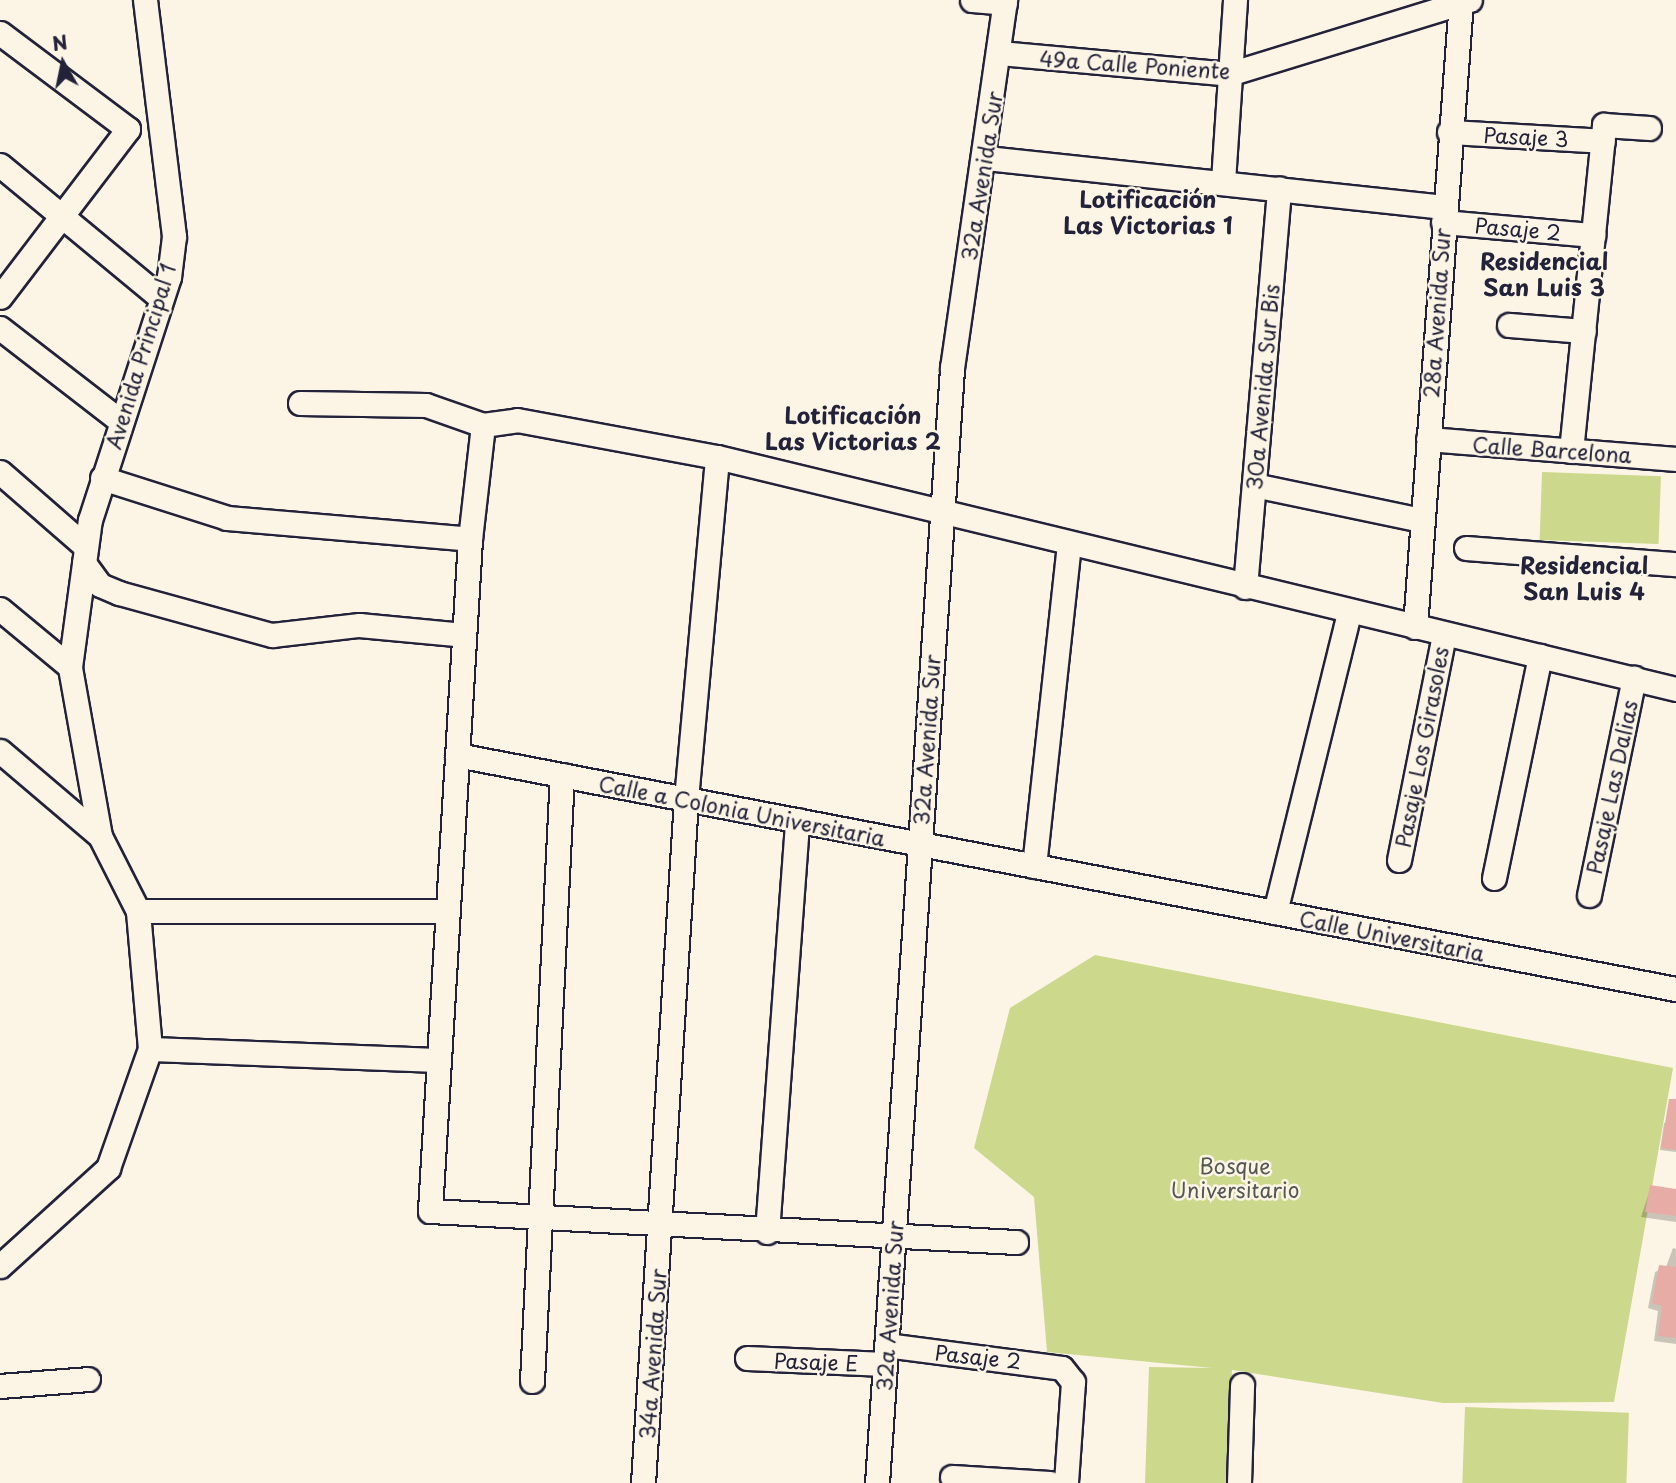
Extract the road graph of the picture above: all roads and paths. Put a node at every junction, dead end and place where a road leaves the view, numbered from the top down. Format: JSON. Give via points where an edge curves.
{"nodes":[{"id":1,"x":145,"y":0,"type":"edge"},
{"id":2,"x":972,"y":0,"type":"edge"},
{"id":3,"x":1235,"y":0,"type":"edge"},
{"id":4,"x":1005,"y":1,"type":"edge"},
{"id":5,"x":1464,"y":1,"type":"edge"},
{"id":6,"x":0,"y":33,"type":"edge"},
{"id":7,"x":1000,"y":53,"type":"junction"},
{"id":8,"x":1229,"y":74,"type":"junction"},
{"id":9,"x":1649,"y":128,"type":"dead end"},
{"id":10,"x":1449,"y":132,"type":"junction"},
{"id":11,"x":1602,"y":141,"type":"junction"},
{"id":12,"x":986,"y":158,"type":"junction"},
{"id":13,"x":0,"y":165,"type":"edge"},
{"id":14,"x":1223,"y":181,"type":"junction"},
{"id":15,"x":1279,"y":188,"type":"junction"},
{"id":16,"x":62,"y":213,"type":"junction"},
{"id":17,"x":1443,"y":215,"type":"junction"},
{"id":18,"x":1593,"y":235,"type":"junction"},
{"id":19,"x":0,"y":297,"type":"edge"},
{"id":20,"x":161,"y":298,"type":"junction"},
{"id":21,"x":1509,"y":325,"type":"dead end"},
{"id":22,"x":0,"y":328,"type":"edge"},
{"id":23,"x":1584,"y":331,"type":"junction"},
{"id":24,"x":300,"y":403,"type":"dead end"},
{"id":25,"x":119,"y":419,"type":"junction"},
{"id":26,"x":483,"y":425,"type":"junction"},
{"id":27,"x":1428,"y":439,"type":"junction"},
{"id":28,"x":1572,"y":451,"type":"junction"},
{"id":29,"x":717,"y":457,"type":"junction"},
{"id":30,"x":1676,"y":459,"type":"edge"},
{"id":31,"x":0,"y":472,"type":"edge"},
{"id":32,"x":102,"y":478,"type":"junction"},
{"id":33,"x":1254,"y":485,"type":"junction"},
{"id":34,"x":941,"y":512,"type":"junction"},
{"id":35,"x":1422,"y":520,"type":"junction"},
{"id":36,"x":470,"y":539,"type":"junction"},
{"id":37,"x":1069,"y":544,"type":"junction"},
{"id":38,"x":1466,"y":548,"type":"dead end"},
{"id":39,"x":85,"y":555,"type":"junction"},
{"id":40,"x":1676,"y":564,"type":"edge"},
{"id":41,"x":1245,"y":587,"type":"junction"},
{"id":42,"x":0,"y":609,"type":"edge"},
{"id":43,"x":1349,"y":612,"type":"junction"},
{"id":44,"x":1415,"y":627,"type":"junction"},
{"id":45,"x":1444,"y":634,"type":"junction"},
{"id":46,"x":464,"y":635,"type":"junction"},
{"id":47,"x":1541,"y":656,"type":"junction"},
{"id":48,"x":70,"y":667,"type":"junction"},
{"id":49,"x":1634,"y":678,"type":"junction"},
{"id":50,"x":1676,"y":689,"type":"edge"},
{"id":51,"x":0,"y":751,"type":"edge"},
{"id":52,"x":457,"y":755,"type":"junction"},
{"id":53,"x":562,"y":775,"type":"junction"},
{"id":54,"x":686,"y":799,"type":"junction"},
{"id":55,"x":797,"y":820,"type":"junction"},
{"id":56,"x":100,"y":836,"type":"junction"},
{"id":57,"x":920,"y":844,"type":"junction"},
{"id":58,"x":1399,"y":860,"type":"dead end"},
{"id":59,"x":1034,"y":866,"type":"junction"},
{"id":60,"x":1494,"y":878,"type":"dead end"},
{"id":61,"x":1108,"y":880,"type":"joint"},
{"id":62,"x":1589,"y":895,"type":"dead end"},
{"id":63,"x":138,"y":911,"type":"junction"},
{"id":64,"x":448,"y":911,"type":"junction"},
{"id":65,"x":1275,"y":912,"type":"junction"},
{"id":66,"x":1676,"y":989,"type":"edge"},
{"id":67,"x":150,"y":1048,"type":"junction"},
{"id":68,"x":439,"y":1060,"type":"junction"},
{"id":69,"x":538,"y":1217,"type":"junction"},
{"id":70,"x":661,"y":1225,"type":"junction"},
{"id":71,"x":767,"y":1232,"type":"junction"},
{"id":72,"x":894,"y":1236,"type":"junction"},
{"id":73,"x":1016,"y":1242,"type":"dead end"},
{"id":74,"x":0,"y":1266,"type":"edge"},
{"id":75,"x":886,"y":1355,"type":"junction"},
{"id":76,"x":747,"y":1359,"type":"dead end"},
{"id":77,"x":88,"y":1379,"type":"dead end"},
{"id":78,"x":532,"y":1381,"type":"dead end"},
{"id":79,"x":1242,"y":1385,"type":"dead end"},
{"id":80,"x":0,"y":1386,"type":"edge"},
{"id":81,"x":952,"y":1478,"type":"dead end"},
{"id":82,"x":643,"y":1483,"type":"edge"},
{"id":83,"x":877,"y":1483,"type":"edge"},
{"id":84,"x":1050,"y":1483,"type":"edge"},
{"id":85,"x":1066,"y":1483,"type":"edge"},
{"id":86,"x":1239,"y":1483,"type":"edge"}],
"edges":[{"from":1,"to":20,"type":"street","name":"Avenida Principal 1","via":[[174,236]]},
{"from":2,"to":4,"type":"street"},
{"from":3,"to":8,"type":"street"},
{"from":4,"to":7,"type":"street","name":"32a Avenida Sur"},
{"from":5,"to":8,"type":"street","name":"49a Calle Poniente"},
{"from":5,"to":10,"type":"street","name":"28a Avenida Sur"},
{"from":6,"to":16,"type":"street","via":[[128,129]]},
{"from":7,"to":8,"type":"street","name":"49a Calle Poniente"},
{"from":7,"to":12,"type":"street","name":"32a Avenida Sur"},
{"from":8,"to":14,"type":"street"},
{"from":9,"to":11,"type":"street","via":[[1604,125]]},
{"from":10,"to":11,"type":"street","name":"Pasaje 3"},
{"from":10,"to":17,"type":"street","name":"28a Avenida Sur"},
{"from":11,"to":18,"type":"street"},
{"from":12,"to":14,"type":"street","name":"Pasaje 2"},
{"from":12,"to":34,"type":"street","name":"32a Avenida Sur","via":[[952,368]]},
{"from":13,"to":16,"type":"street"},
{"from":14,"to":15,"type":"street","name":"Pasaje 2"},
{"from":15,"to":17,"type":"street","name":"Pasaje 2"},
{"from":15,"to":33,"type":"street","name":"30a Avenida Sur Bis"},
{"from":16,"to":19,"type":"street"},
{"from":16,"to":20,"type":"street"},
{"from":17,"to":18,"type":"street","name":"Pasaje 2"},
{"from":17,"to":27,"type":"street","name":"28a Avenida Sur"},
{"from":18,"to":23,"type":"street"},
{"from":20,"to":25,"type":"street","name":"Avenida Principal 1"},
{"from":21,"to":23,"type":"street"},
{"from":22,"to":25,"type":"street"},
{"from":23,"to":28,"type":"street"},
{"from":24,"to":26,"type":"street","via":[[426,405]]},
{"from":25,"to":32,"type":"street","name":"Avenida Principal 1"},
{"from":26,"to":29,"type":"street","via":[[517,420]]},
{"from":26,"to":36,"type":"street"},
{"from":27,"to":28,"type":"street","name":"Calle Barcelona"},
{"from":27,"to":35,"type":"street","name":"28a Avenida Sur"},
{"from":28,"to":30,"type":"street","name":"Calle Barcelona"},
{"from":29,"to":34,"type":"street"},
{"from":29,"to":54,"type":"street","name":"34a Avenida Sur"},
{"from":31,"to":39,"type":"street"},
{"from":32,"to":36,"type":"street","via":[[227,517]]},
{"from":32,"to":39,"type":"street","name":"Avenida Principal 1"},
{"from":33,"to":35,"type":"street"},
{"from":33,"to":41,"type":"street","name":"30a Avenida Sur Bis"},
{"from":34,"to":37,"type":"street"},
{"from":34,"to":57,"type":"street","name":"32a Avenida Sur"},
{"from":35,"to":44,"type":"street","name":"28a Avenida Sur"},
{"from":36,"to":46,"type":"street"},
{"from":37,"to":41,"type":"street"},
{"from":37,"to":59,"type":"street"},
{"from":38,"to":40,"type":"street"},
{"from":39,"to":46,"type":"street","via":[[100,585],[272,635],[359,625]]},
{"from":39,"to":48,"type":"street","name":"Avenida Principal 1"},
{"from":41,"to":43,"type":"street"},
{"from":42,"to":48,"type":"street"},
{"from":43,"to":44,"type":"street"},
{"from":43,"to":65,"type":"street"},
{"from":44,"to":45,"type":"street"},
{"from":45,"to":47,"type":"street"},
{"from":45,"to":58,"type":"street","name":"Pasaje Los Girasoles"},
{"from":46,"to":52,"type":"street"},
{"from":47,"to":49,"type":"street"},
{"from":47,"to":60,"type":"street"},
{"from":48,"to":56,"type":"street","name":"Avenida Principal 1"},
{"from":49,"to":50,"type":"street"},
{"from":49,"to":62,"type":"street","name":"Pasaje Las Dalias"},
{"from":51,"to":56,"type":"street"},
{"from":52,"to":53,"type":"street","name":"Calle a Colonia Universitaria"},
{"from":52,"to":64,"type":"street"},
{"from":53,"to":54,"type":"street","name":"Calle a Colonia Universitaria"},
{"from":53,"to":69,"type":"street"},
{"from":54,"to":55,"type":"street","name":"Calle a Colonia Universitaria"},
{"from":54,"to":70,"type":"street","name":"34a Avenida Sur"},
{"from":55,"to":57,"type":"street","name":"Calle a Colonia Universitaria"},
{"from":55,"to":71,"type":"street"},
{"from":56,"to":63,"type":"street"},
{"from":57,"to":59,"type":"street","name":"Calle a Colonia Universitaria"},
{"from":57,"to":72,"type":"street","name":"32a Avenida Sur"},
{"from":59,"to":61,"type":"street","name":"Calle a Colonia Universitaria"},
{"from":61,"to":65,"type":"street","name":"Calle Universitaria"},
{"from":63,"to":64,"type":"street"},
{"from":63,"to":67,"type":"street"},
{"from":64,"to":68,"type":"street"},
{"from":65,"to":66,"type":"street","name":"Calle Universitaria"},
{"from":67,"to":68,"type":"street"},
{"from":67,"to":74,"type":"street","via":[[108,1168]]},
{"from":68,"to":69,"type":"street","via":[[430,1210]]},
{"from":69,"to":70,"type":"street"},
{"from":69,"to":78,"type":"street"},
{"from":70,"to":71,"type":"street"},
{"from":70,"to":82,"type":"street","name":"34a Avenida Sur"},
{"from":71,"to":72,"type":"street"},
{"from":72,"to":73,"type":"street"},
{"from":72,"to":75,"type":"street","name":"32a Avenida Sur"},
{"from":75,"to":76,"type":"street","name":"Pasaje E"},
{"from":75,"to":83,"type":"street","name":"32a Avenida Sur"},
{"from":75,"to":85,"type":"street","name":"Pasaje 2","via":[[1042,1363],[1068,1372],[1073,1391]]},
{"from":77,"to":80,"type":"street"},
{"from":79,"to":86,"type":"street"},
{"from":81,"to":84,"type":"street"}]}
